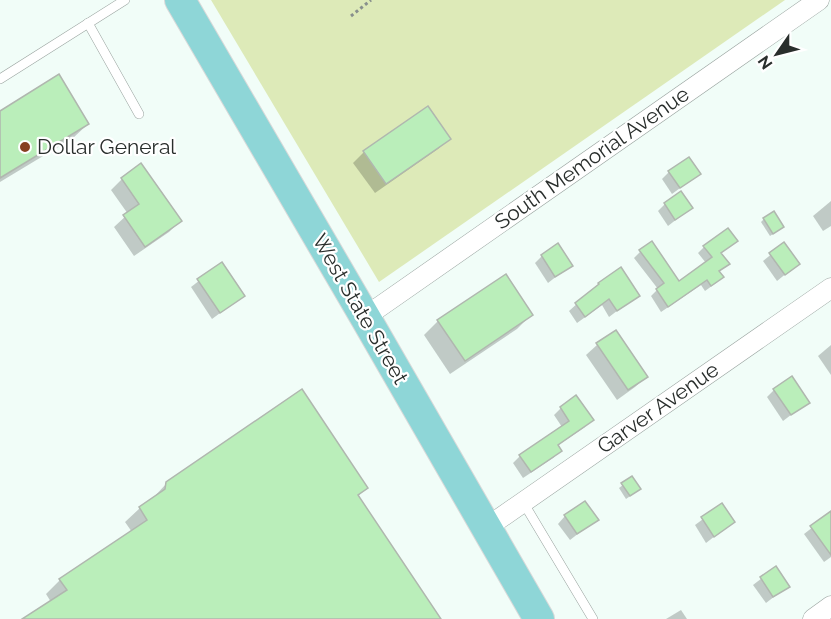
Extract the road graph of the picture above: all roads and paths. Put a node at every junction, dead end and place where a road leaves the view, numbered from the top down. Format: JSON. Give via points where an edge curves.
{"nodes":[{"id":1,"x":125,"y":0,"type":"edge"},
{"id":2,"x":180,"y":0,"type":"edge"},
{"id":3,"x":371,"y":0,"type":"edge"},
{"id":4,"x":819,"y":0,"type":"edge"},
{"id":5,"x":351,"y":16,"type":"dead end"},
{"id":6,"x":88,"y":23,"type":"junction"},
{"id":7,"x":0,"y":79,"type":"edge"},
{"id":8,"x":139,"y":114,"type":"dead end"},
{"id":9,"x":831,"y":288,"type":"edge"},
{"id":10,"x":365,"y":316,"type":"junction"},
{"id":11,"x":523,"y":502,"type":"junction"},
{"id":12,"x":486,"y":528,"type":"junction"},
{"id":13,"x":831,"y":606,"type":"edge"},
{"id":14,"x":539,"y":619,"type":"edge"},
{"id":15,"x":593,"y":619,"type":"edge"},
{"id":16,"x":813,"y":619,"type":"edge"}],
"edges":[{"from":1,"to":6,"type":"lane"},
{"from":2,"to":10,"type":"main road","name":"West State Street"},
{"from":3,"to":5,"type":"path"},
{"from":4,"to":10,"type":"street","name":"South Memorial Avenue"},
{"from":6,"to":7,"type":"lane"},
{"from":6,"to":8,"type":"lane"},
{"from":9,"to":11,"type":"street","name":"Garver Avenue"},
{"from":10,"to":12,"type":"main road","name":"West State Street"},
{"from":11,"to":12,"type":"street","name":"Garver Avenue"},
{"from":11,"to":15,"type":"lane"},
{"from":12,"to":14,"type":"main road","name":"West State Street"},
{"from":13,"to":16,"type":"street"}]}
